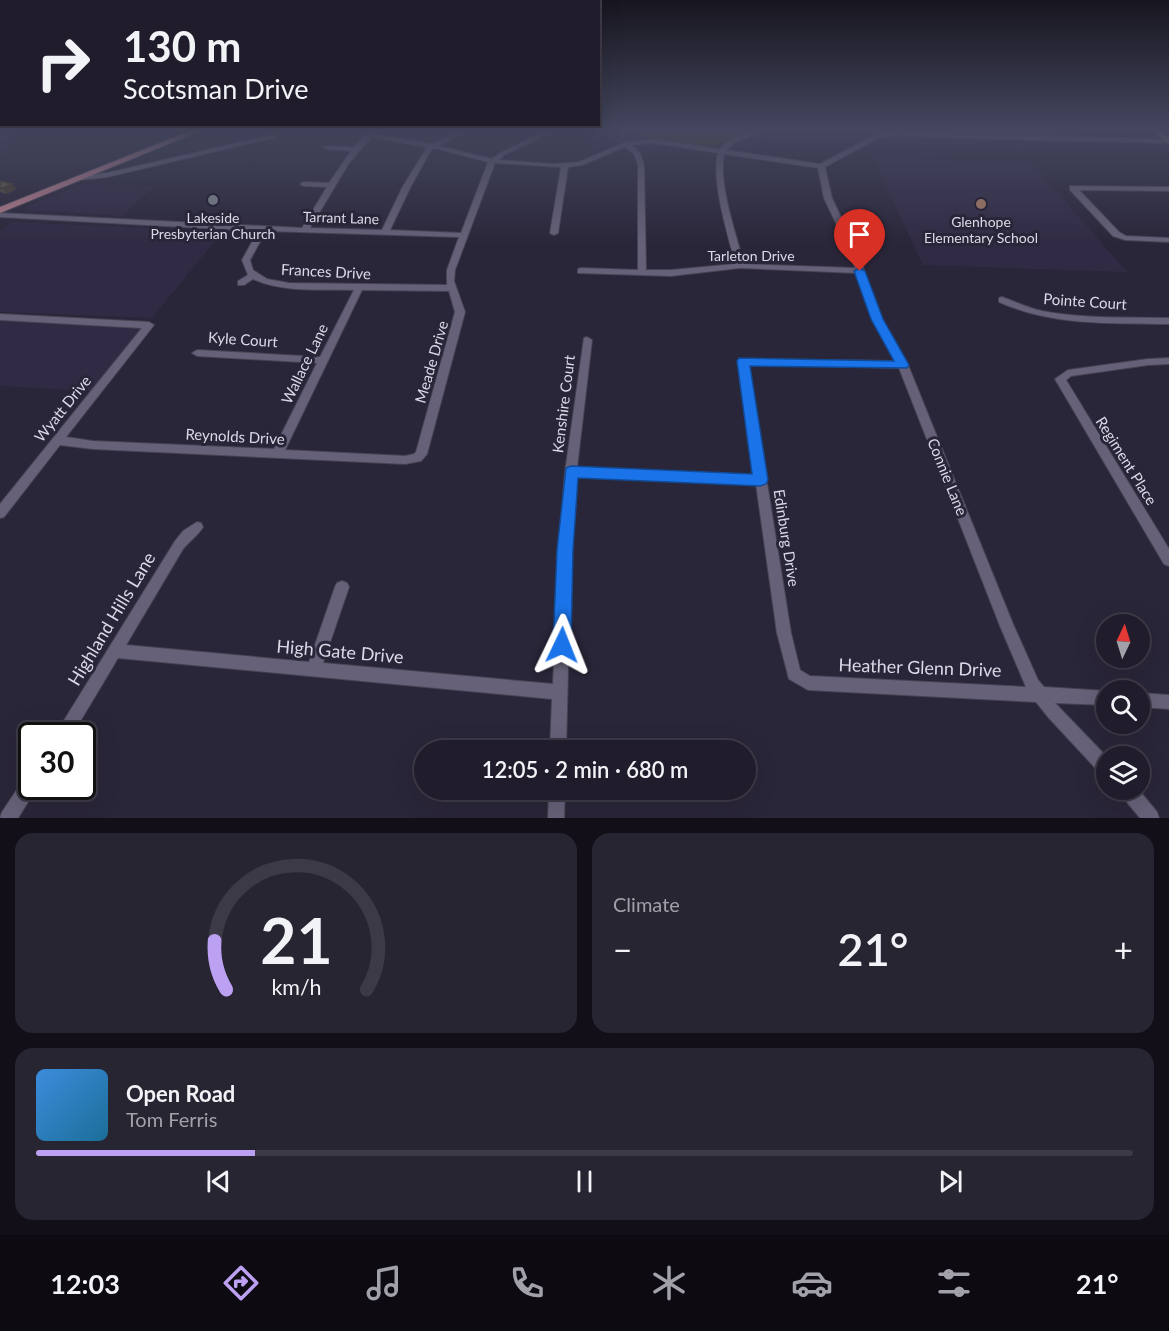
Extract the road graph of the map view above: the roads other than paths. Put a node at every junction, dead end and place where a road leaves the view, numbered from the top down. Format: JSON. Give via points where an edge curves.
{"nodes":[{"id":1,"x":87,"y":169,"type":"edge"},
{"id":2,"x":101,"y":169,"type":"edge"},
{"id":3,"x":133,"y":169,"type":"edge"},
{"id":4,"x":344,"y":169,"type":"edge"},
{"id":5,"x":416,"y":169,"type":"edge"},
{"id":6,"x":490,"y":169,"type":"edge"},
{"id":7,"x":564,"y":169,"type":"edge"},
{"id":8,"x":640,"y":169,"type":"edge"},
{"id":9,"x":719,"y":169,"type":"edge"},
{"id":10,"x":821,"y":169,"type":"edge"},
{"id":11,"x":79,"y":178,"type":"junction"},
{"id":12,"x":304,"y":184,"type":"dead end"},
{"id":13,"x":333,"y":185,"type":"junction"},
{"id":14,"x":1169,"y":189,"type":"edge"},
{"id":15,"x":18,"y":203,"type":"junction"},
{"id":16,"x":0,"y":204,"type":"edge"},
{"id":17,"x":0,"y":210,"type":"edge"},
{"id":18,"x":0,"y":215,"type":"edge"},
{"id":19,"x":13,"y":216,"type":"junction"},
{"id":20,"x":263,"y":229,"type":"junction"},
{"id":21,"x":305,"y":230,"type":"junction"},
{"id":22,"x":385,"y":232,"type":"junction"},
{"id":23,"x":554,"y":233,"type":"dead end"},
{"id":24,"x":465,"y":235,"type":"junction"},
{"id":25,"x":1169,"y":240,"type":"edge"},
{"id":26,"x":740,"y":267,"type":"junction"},
{"id":27,"x":580,"y":271,"type":"dead end"},
{"id":28,"x":860,"y":271,"type":"junction"},
{"id":29,"x":642,"y":273,"type":"junction"},
{"id":30,"x":253,"y":275,"type":"junction"},
{"id":31,"x":241,"y":283,"type":"dead end"},
{"id":32,"x":359,"y":288,"type":"junction"},
{"id":33,"x":453,"y":288,"type":"junction"},
{"id":34,"x":1002,"y":300,"type":"dead end"},
{"id":35,"x":0,"y":317,"type":"edge"},
{"id":36,"x":1169,"y":321,"type":"edge"},
{"id":37,"x":587,"y":340,"type":"dead end"},
{"id":38,"x":197,"y":352,"type":"dead end"},
{"id":39,"x":323,"y":360,"type":"junction"},
{"id":40,"x":1169,"y":361,"type":"edge"},
{"id":41,"x":903,"y":365,"type":"junction"},
{"id":42,"x":57,"y":440,"type":"junction"},
{"id":43,"x":277,"y":455,"type":"junction"},
{"id":44,"x":412,"y":460,"type":"joint"},
{"id":45,"x":571,"y":472,"type":"junction"},
{"id":46,"x":760,"y":480,"type":"junction"},
{"id":47,"x":0,"y":513,"type":"edge"},
{"id":48,"x":197,"y":527,"type":"dead end"},
{"id":49,"x":1169,"y":560,"type":"edge"},
{"id":50,"x":342,"y":587,"type":"dead end"},
{"id":51,"x":116,"y":651,"type":"junction"},
{"id":52,"x":314,"y":669,"type":"junction"},
{"id":53,"x":801,"y":680,"type":"joint"},
{"id":54,"x":560,"y":692,"type":"junction"},
{"id":55,"x":1037,"y":693,"type":"junction"},
{"id":56,"x":1096,"y":697,"type":"edge"},
{"id":57,"x":1150,"y":701,"type":"edge"},
{"id":58,"x":1169,"y":702,"type":"edge"},
{"id":59,"x":71,"y":722,"type":"edge"},
{"id":60,"x":558,"y":740,"type":"edge"},
{"id":61,"x":1096,"y":757,"type":"edge"},
{"id":62,"x":20,"y":800,"type":"edge"},
{"id":63,"x":557,"y":800,"type":"edge"},
{"id":64,"x":1136,"y":800,"type":"edge"},
{"id":65,"x":8,"y":818,"type":"edge"},
{"id":66,"x":556,"y":818,"type":"edge"},
{"id":67,"x":1151,"y":818,"type":"edge"}],
"edges":[{"from":1,"to":16,"type":"main road"},
{"from":2,"to":11,"type":"main road"},
{"from":3,"to":11,"type":"street"},
{"from":4,"to":13,"type":"street"},
{"from":5,"to":22,"type":"street"},
{"from":6,"to":24,"type":"street","name":"Meade Drive"},
{"from":7,"to":23,"type":"street"},
{"from":8,"to":29,"type":"street"},
{"from":9,"to":26,"type":"street"},
{"from":10,"to":28,"type":"street","name":"Connie Lane","via":[[828,198]]},
{"from":11,"to":15,"type":"main road"},
{"from":12,"to":13,"type":"street"},
{"from":13,"to":21,"type":"street"},
{"from":14,"to":25,"type":"street","via":[[1072,188],[1111,231],[1121,236]]},
{"from":15,"to":17,"type":"main road"},
{"from":15,"to":19,"type":"main road"},
{"from":18,"to":19,"type":"street","name":"Tarrant Lane"},
{"from":19,"to":20,"type":"street","name":"Tarrant Lane"},
{"from":20,"to":21,"type":"street","name":"Tarrant Lane"},
{"from":20,"to":30,"type":"street","via":[[246,260]]},
{"from":21,"to":22,"type":"street","name":"Tarrant Lane"},
{"from":22,"to":24,"type":"street","name":"Tarrant Lane"},
{"from":24,"to":33,"type":"street","name":"Meade Drive","via":[[451,270]]},
{"from":26,"to":28,"type":"street","name":"Tarleton Drive"},
{"from":26,"to":29,"type":"street","name":"Tarleton Drive"},
{"from":27,"to":29,"type":"street","name":"Tarleton Drive"},
{"from":28,"to":41,"type":"street","name":"Connie Lane","via":[[877,319]]},
{"from":30,"to":31,"type":"street"},
{"from":30,"to":32,"type":"street","name":"Frances Drive","via":[[283,285]]},
{"from":32,"to":33,"type":"street","name":"Frances Drive"},
{"from":32,"to":39,"type":"street","name":"Wallace Lane"},
{"from":33,"to":44,"type":"street","name":"Meade Drive","via":[[460,312],[421,454]]},
{"from":34,"to":36,"type":"street","name":"Pointe Court","via":[[1043,315]]},
{"from":35,"to":42,"type":"street","name":"Wyatt Drive","via":[[149,325]]},
{"from":37,"to":45,"type":"street","name":"Kenshire Court"},
{"from":38,"to":39,"type":"street","name":"Kyle Court"},
{"from":39,"to":43,"type":"street","name":"Wallace Lane"},
{"from":40,"to":49,"type":"street","name":"Regiment Place","via":[[1062,376],[1061,384]]},
{"from":41,"to":46,"type":"street","name":"Edinburg Drive","via":[[743,361]]},
{"from":41,"to":55,"type":"street","name":"Connie Lane"},
{"from":42,"to":43,"type":"street","name":"Reynolds Drive"},
{"from":42,"to":47,"type":"street","name":"Wyatt Drive"},
{"from":43,"to":44,"type":"street","name":"Reynolds Drive"},
{"from":45,"to":46,"type":"street"},
{"from":45,"to":54,"type":"street","name":"Kenshire Court"},
{"from":46,"to":53,"type":"street","name":"Edinburg Drive","via":[[784,633],[794,674]]},
{"from":48,"to":51,"type":"street","name":"Highland Hills Lane","via":[[179,544]]},
{"from":50,"to":52,"type":"street"},
{"from":51,"to":52,"type":"street","name":"High Gate Drive"},
{"from":51,"to":59,"type":"street","name":"Highland Hills Lane"},
{"from":52,"to":54,"type":"street","name":"High Gate Drive"},
{"from":53,"to":55,"type":"street","name":"Heather Glenn Drive"},
{"from":54,"to":60,"type":"street","name":"Kenshire Court"},
{"from":55,"to":56,"type":"street","name":"Heather Glenn Drive"},
{"from":55,"to":61,"type":"street","name":"Connie Lane"},
{"from":57,"to":58,"type":"street"},
{"from":62,"to":65,"type":"street"},
{"from":63,"to":66,"type":"street"},
{"from":64,"to":67,"type":"street"}]}
